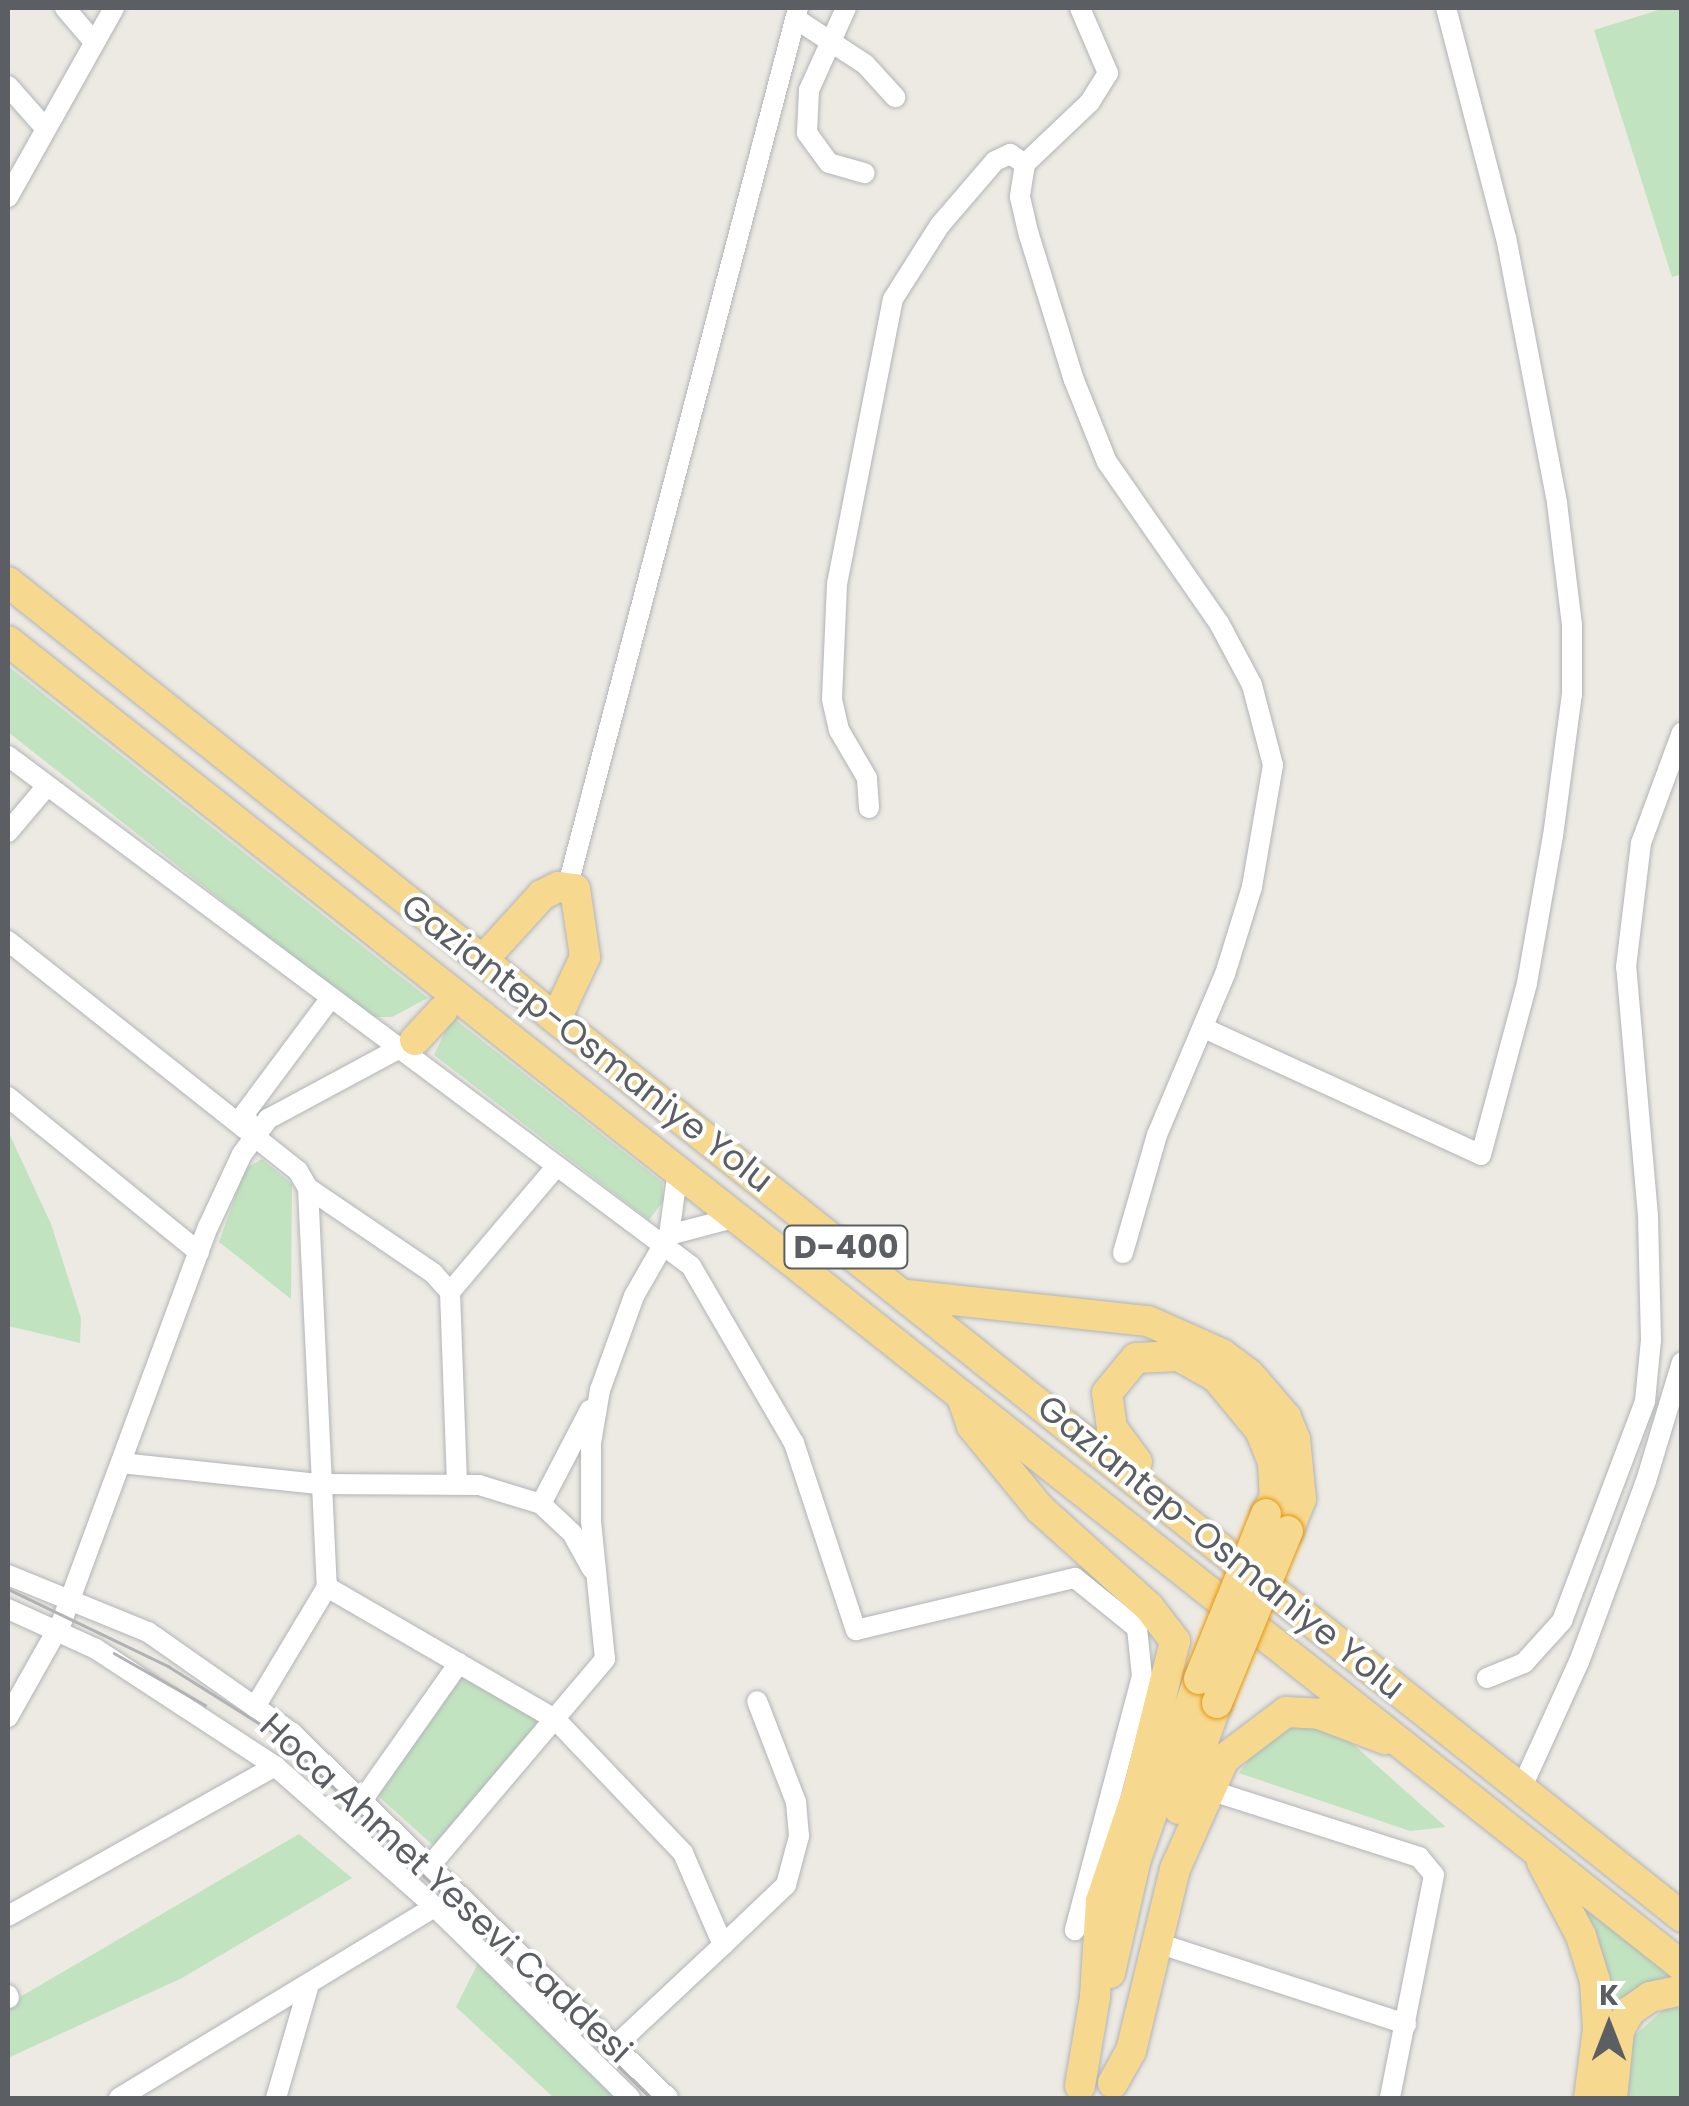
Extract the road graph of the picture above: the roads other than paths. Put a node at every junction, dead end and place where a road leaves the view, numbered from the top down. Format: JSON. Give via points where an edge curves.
{"nodes":[{"id":1,"x":64,"y":8,"type":"edge"},
{"id":2,"x":114,"y":8,"type":"edge"},
{"id":3,"x":846,"y":8,"type":"edge"},
{"id":4,"x":1080,"y":8,"type":"edge"},
{"id":5,"x":1446,"y":8,"type":"edge"},
{"id":6,"x":797,"y":13,"type":"edge"},
{"id":7,"x":828,"y":39,"type":"junction"},
{"id":8,"x":94,"y":42,"type":"junction"},
{"id":9,"x":8,"y":86,"type":"edge"},
{"id":10,"x":895,"y":97,"type":"dead end"},
{"id":11,"x":46,"y":129,"type":"junction"},
{"id":12,"x":1025,"y":164,"type":"junction"},
{"id":13,"x":865,"y":173,"type":"dead end"},
{"id":14,"x":8,"y":197,"type":"edge"},
{"id":15,"x":8,"y":582,"type":"edge"},
{"id":16,"x":8,"y":640,"type":"edge"},
{"id":17,"x":1682,"y":732,"type":"edge"},
{"id":18,"x":8,"y":756,"type":"edge"},
{"id":19,"x":46,"y":788,"type":"junction"},
{"id":20,"x":868,"y":808,"type":"dead end"},
{"id":21,"x":8,"y":832,"type":"edge"},
{"id":22,"x":568,"y":885,"type":"junction"},
{"id":23,"x":8,"y":941,"type":"edge"},
{"id":24,"x":490,"y":950,"type":"dead end"},
{"id":25,"x":330,"y":999,"type":"junction"},
{"id":26,"x":442,"y":1010,"type":"dead end"},
{"id":27,"x":556,"y":1019,"type":"junction"},
{"id":28,"x":1206,"y":1029,"type":"junction"},
{"id":29,"x":406,"y":1044,"type":"junction"},
{"id":30,"x":8,"y":1097,"type":"edge"},
{"id":31,"x":254,"y":1138,"type":"junction"},
{"id":32,"x":555,"y":1168,"type":"junction"},
{"id":33,"x":678,"y":1170,"type":"junction"},
{"id":34,"x":308,"y":1188,"type":"junction"},
{"id":35,"x":737,"y":1217,"type":"junction"},
{"id":36,"x":665,"y":1240,"type":"junction"},
{"id":37,"x":198,"y":1252,"type":"junction"},
{"id":38,"x":1122,"y":1253,"type":"dead end"},
{"id":39,"x":450,"y":1292,"type":"junction"},
{"id":40,"x":908,"y":1295,"type":"junction"},
{"id":41,"x":1682,"y":1362,"type":"edge"},
{"id":42,"x":600,"y":1390,"type":"junction"},
{"id":43,"x":960,"y":1394,"type":"junction"},
{"id":44,"x":120,"y":1463,"type":"junction"},
{"id":45,"x":318,"y":1484,"type":"junction"},
{"id":46,"x":457,"y":1484,"type":"junction"},
{"id":47,"x":541,"y":1504,"type":"junction"},
{"id":48,"x":1171,"y":1504,"type":"junction"},
{"id":49,"x":1277,"y":1522,"type":"junction"},
{"id":50,"x":8,"y":1575,"type":"edge"},
{"id":51,"x":599,"y":1580,"type":"junction"},
{"id":52,"x":326,"y":1586,"type":"junction"},
{"id":53,"x":71,"y":1597,"type":"junction"},
{"id":54,"x":8,"y":1609,"type":"edge"},
{"id":55,"x":58,"y":1630,"type":"junction"},
{"id":56,"x":459,"y":1663,"type":"junction"},
{"id":57,"x":1487,"y":1678,"type":"dead end"},
{"id":58,"x":1208,"y":1691,"type":"junction"},
{"id":59,"x":757,"y":1701,"type":"dead end"},
{"id":60,"x":255,"y":1707,"type":"junction"},
{"id":61,"x":8,"y":1717,"type":"edge"},
{"id":62,"x":556,"y":1720,"type":"junction"},
{"id":63,"x":1414,"y":1750,"type":"junction"},
{"id":64,"x":275,"y":1766,"type":"junction"},
{"id":65,"x":1521,"y":1788,"type":"junction"},
{"id":66,"x":1206,"y":1789,"type":"junction"},
{"id":67,"x":361,"y":1802,"type":"junction"},
{"id":68,"x":1533,"y":1846,"type":"junction"},
{"id":69,"x":428,"y":1868,"type":"junction"},
{"id":70,"x":1644,"y":1887,"type":"junction"},
{"id":71,"x":1682,"y":1893,"type":"edge"},
{"id":72,"x":435,"y":1907,"type":"junction"},
{"id":73,"x":8,"y":1916,"type":"edge"},
{"id":74,"x":1682,"y":1916,"type":"edge"},
{"id":75,"x":1075,"y":1930,"type":"dead end"},
{"id":76,"x":1162,"y":1944,"type":"junction"},
{"id":77,"x":723,"y":1945,"type":"junction"},
{"id":78,"x":1682,"y":1966,"type":"edge"},
{"id":79,"x":308,"y":1988,"type":"junction"},
{"id":80,"x":1682,"y":1990,"type":"edge"},
{"id":81,"x":1406,"y":2024,"type":"junction"},
{"id":82,"x":614,"y":2046,"type":"junction"},
{"id":83,"x":118,"y":2098,"type":"edge"},
{"id":84,"x":276,"y":2098,"type":"edge"},
{"id":85,"x":630,"y":2098,"type":"edge"},
{"id":86,"x":668,"y":2098,"type":"edge"},
{"id":87,"x":1390,"y":2098,"type":"edge"},
{"id":88,"x":1589,"y":2098,"type":"edge"},
{"id":89,"x":1612,"y":2098,"type":"edge"}],
"edges":[{"from":1,"to":8,"type":"street"},
{"from":2,"to":8,"type":"street"},
{"from":3,"to":7,"type":"street"},
{"from":4,"to":12,"type":"street","via":[[1108,73],[1090,102]]},
{"from":5,"to":28,"type":"street","via":[[1506,238],[1557,502],[1572,625],[1572,694],[1553,836],[1526,983],[1481,1155]]},
{"from":6,"to":7,"type":"street"},
{"from":6,"to":22,"type":"street"},
{"from":7,"to":10,"type":"street","via":[[884,80]]},
{"from":7,"to":13,"type":"street","via":[[809,90],[808,132],[830,163]]},
{"from":8,"to":11,"type":"street"},
{"from":9,"to":11,"type":"street"},
{"from":11,"to":14,"type":"street"},
{"from":12,"to":20,"type":"street","via":[[1010,154],[995,162],[940,225],[893,300],[854,473],[836,604],[832,699],[839,730],[867,778]]},
{"from":12,"to":28,"type":"street","via":[[1020,197],[1074,380],[1108,462],[1219,623],[1252,685],[1273,765],[1252,887]]},
{"from":15,"to":27,"type":"highway","name":"Gaziantep-Osmaniye Yolu","number":"D-400"},
{"from":16,"to":33,"type":"highway","name":"Gaziantep-Osmaniye Yolu","number":"D-400"},
{"from":17,"to":57,"type":"street","via":[[1641,843],[1626,968],[1648,1216],[1651,1340],[1645,1400],[1562,1621],[1524,1662]]},
{"from":18,"to":19,"type":"street"},
{"from":19,"to":21,"type":"street"},
{"from":19,"to":25,"type":"street"},
{"from":22,"to":24,"type":"highway","via":[[542,896]]},
{"from":22,"to":27,"type":"highway","via":[[582,900],[586,957]]},
{"from":23,"to":31,"type":"street"},
{"from":25,"to":29,"type":"street"},
{"from":25,"to":31,"type":"street","via":[[245,1113]]},
{"from":26,"to":29,"type":"highway"},
{"from":27,"to":40,"type":"highway","name":"Gaziantep-Osmaniye Yolu","number":"D-400"},
{"from":28,"to":38,"type":"street","via":[[1158,1135]]},
{"from":29,"to":31,"type":"street","via":[[312,1091],[268,1119]]},
{"from":29,"to":32,"type":"street"},
{"from":30,"to":37,"type":"street"},
{"from":31,"to":34,"type":"street","via":[[298,1171]]},
{"from":31,"to":37,"type":"street"},
{"from":32,"to":36,"type":"street"},
{"from":32,"to":39,"type":"street"},
{"from":33,"to":35,"type":"highway","name":"Gaziantep-Osmaniye Yolu","number":"D-400"},
{"from":33,"to":36,"type":"street"},
{"from":34,"to":39,"type":"street","via":[[433,1273]]},
{"from":34,"to":45,"type":"street"},
{"from":35,"to":36,"type":"street"},
{"from":35,"to":43,"type":"highway","name":"Gaziantep-Osmaniye Yolu","number":"D-400"},
{"from":36,"to":42,"type":"street"},
{"from":36,"to":75,"type":"street","via":[[691,1266],[794,1443],[856,1630],[1076,1578],[1137,1628],[1142,1676]]},
{"from":37,"to":44,"type":"street"},
{"from":39,"to":46,"type":"street"},
{"from":40,"to":48,"type":"highway","name":"Gaziantep-Osmaniye Yolu","number":"D-400"},
{"from":40,"to":49,"type":"highway","via":[[1148,1321],[1222,1354],[1249,1374],[1295,1438],[1301,1499]]},
{"from":41,"to":65,"type":"street","via":[[1579,1662]]},
{"from":42,"to":47,"type":"street"},
{"from":42,"to":51,"type":"street","via":[[591,1444]]},
{"from":43,"to":58,"type":"highway","via":[[972,1426],[1039,1508],[1149,1607],[1175,1641],[1138,1791],[1100,1901],[1096,1997],[1080,2086],[1136,1859]]},
{"from":43,"to":63,"type":"highway","name":"Gaziantep-Osmaniye Yolu","number":"D-400"},
{"from":44,"to":45,"type":"street"},
{"from":44,"to":53,"type":"street"},
{"from":45,"to":46,"type":"street"},
{"from":45,"to":52,"type":"street"},
{"from":46,"to":47,"type":"street"},
{"from":47,"to":51,"type":"street","via":[[572,1533]]},
{"from":48,"to":49,"type":"highway","via":[[1120,1442],[1106,1411],[1117,1376],[1136,1358],[1179,1356],[1216,1376],[1260,1430],[1273,1462]]},
{"from":48,"to":65,"type":"highway","name":"Gaziantep-Osmaniye Yolu","number":"D-400"},
{"from":49,"to":58,"type":"highway","bridge":true},
{"from":50,"to":53,"type":"street","name":"Hoca Ahmet Yesevi Caddesi"},
{"from":51,"to":62,"type":"street","via":[[605,1658]]},
{"from":52,"to":56,"type":"street"},
{"from":52,"to":60,"type":"street"},
{"from":53,"to":55,"type":"street"},
{"from":53,"to":60,"type":"street","name":"Hoca Ahmet Yesevi Caddesi","via":[[148,1632]]},
{"from":54,"to":55,"type":"street","name":"Hoca Ahmet Yesevi Caddesi"},
{"from":55,"to":61,"type":"street"},
{"from":55,"to":64,"type":"street","name":"Hoca Ahmet Yesevi Caddesi"},
{"from":56,"to":62,"type":"street"},
{"from":56,"to":67,"type":"street"},
{"from":58,"to":76,"type":"highway","via":[[1153,1889],[1113,2083],[1131,2052]]},
{"from":59,"to":77,"type":"street","via":[[796,1802],[799,1836],[786,1884]]},
{"from":60,"to":67,"type":"street","name":"Hoca Ahmet Yesevi Caddesi","via":[[292,1732]]},
{"from":62,"to":69,"type":"street"},
{"from":62,"to":77,"type":"street","via":[[683,1852]]},
{"from":63,"to":66,"type":"highway","via":[[1318,1714],[1286,1712],[1224,1759]]},
{"from":63,"to":68,"type":"highway","name":"Gaziantep-Osmaniye Yolu","number":"D-400"},
{"from":64,"to":72,"type":"street","name":"Hoca Ahmet Yesevi Caddesi"},
{"from":64,"to":73,"type":"street"},
{"from":65,"to":70,"type":"highway","name":"Gaziantep-Osmaniye Yolu","number":"D-400"},
{"from":66,"to":76,"type":"highway","via":[[1175,1869]]},
{"from":66,"to":81,"type":"street","via":[[1419,1857],[1434,1875],[1433,1900]]},
{"from":67,"to":69,"type":"street","name":"Hoca Ahmet Yesevi Caddesi"},
{"from":68,"to":78,"type":"highway","name":"Gaziantep-Osmaniye Yolu","number":"D-400"},
{"from":68,"to":88,"type":"highway","via":[[1582,1936],[1595,1981],[1598,2029]]},
{"from":69,"to":82,"type":"street","name":"Hoca Ahmet Yesevi Caddesi"},
{"from":70,"to":71,"type":"highway"},
{"from":70,"to":74,"type":"highway","name":"Gaziantep-Osmaniye Yolu","number":"D-400"},
{"from":72,"to":79,"type":"street"},
{"from":72,"to":85,"type":"street","name":"Hoca Ahmet Yesevi Caddesi"},
{"from":76,"to":81,"type":"street"},
{"from":77,"to":82,"type":"street"},
{"from":79,"to":83,"type":"street"},
{"from":79,"to":84,"type":"street"},
{"from":80,"to":89,"type":"highway","via":[[1630,2010],[1619,2030]]},
{"from":81,"to":87,"type":"street"},
{"from":82,"to":86,"type":"street","name":"Hoca Ahmet Yesevi Caddesi"}]}
